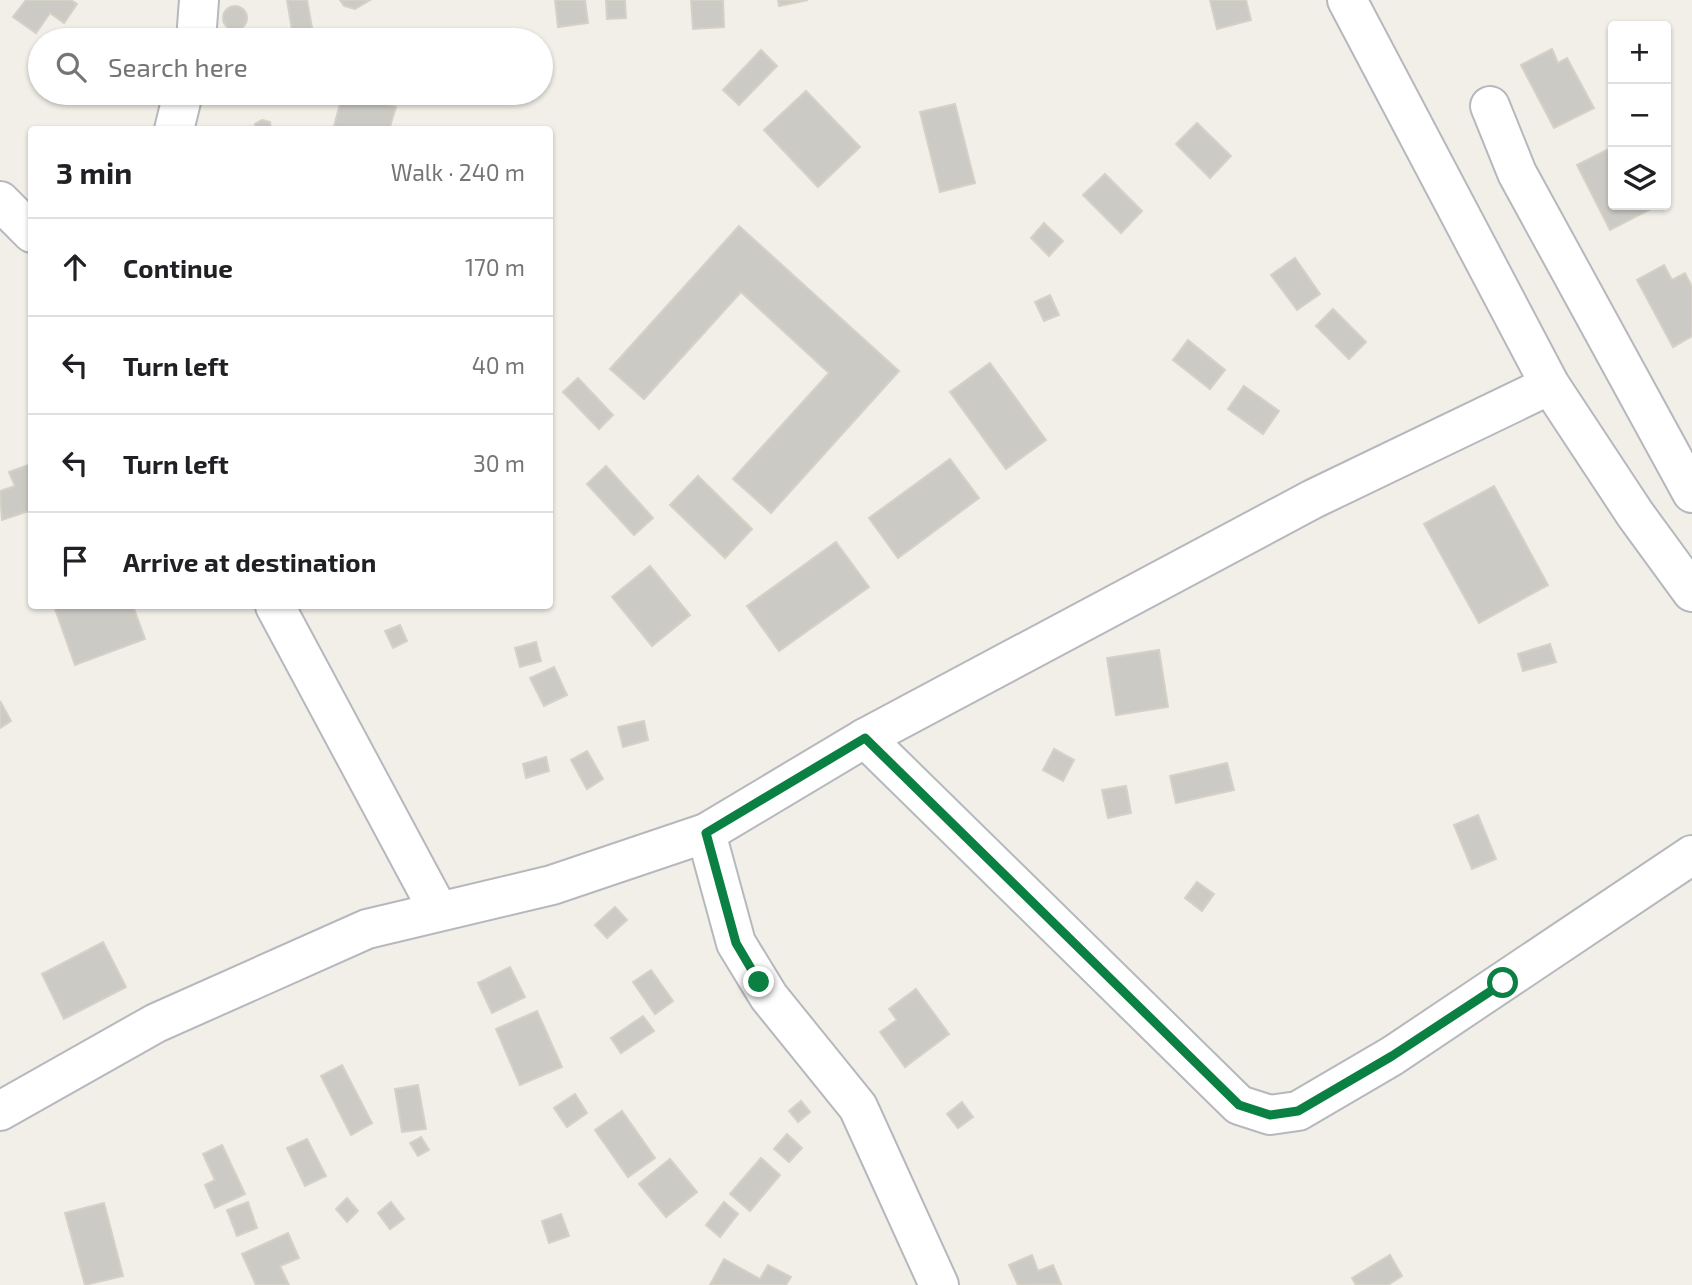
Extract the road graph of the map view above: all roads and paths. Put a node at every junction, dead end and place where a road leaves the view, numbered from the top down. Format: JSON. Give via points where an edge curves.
{"nodes":[{"id":1,"x":199,"y":0,"type":"edge"},
{"id":2,"x":1347,"y":0,"type":"edge"},
{"id":3,"x":198,"y":28,"type":"edge"},
{"id":4,"x":180,"y":105,"type":"edge"},
{"id":5,"x":1490,"y":106,"type":"dead end"},
{"id":6,"x":175,"y":126,"type":"edge"},
{"id":7,"x":0,"y":201,"type":"edge"},
{"id":8,"x":28,"y":229,"type":"edge"},
{"id":9,"x":1550,"y":385,"type":"junction"},
{"id":10,"x":1692,"y":494,"type":"edge"},
{"id":11,"x":1692,"y":592,"type":"edge"},
{"id":12,"x":277,"y":609,"type":"edge"},
{"id":13,"x":865,"y":738,"type":"junction"},
{"id":14,"x":706,"y":833,"type":"junction"},
{"id":15,"x":1692,"y":855,"type":"edge"},
{"id":16,"x":438,"y":910,"type":"junction"},
{"id":17,"x":0,"y":1111,"type":"edge"},
{"id":18,"x":939,"y":1285,"type":"edge"}],
"edges":[{"from":1,"to":3,"type":"street"},
{"from":2,"to":9,"type":"street"},
{"from":4,"to":6,"type":"street"},
{"from":5,"to":10,"type":"street","via":[[1517,173]]},
{"from":7,"to":8,"type":"street"},
{"from":9,"to":11,"type":"street"},
{"from":9,"to":13,"type":"street","via":[[1313,499]]},
{"from":12,"to":16,"type":"street"},
{"from":13,"to":14,"type":"street"},
{"from":13,"to":15,"type":"street","via":[[1239,1105],[1270,1115],[1298,1111],[1392,1056]]},
{"from":14,"to":16,"type":"street","via":[[552,885]]},
{"from":14,"to":18,"type":"street","via":[[742,955],[769,997],[858,1107]]},
{"from":16,"to":17,"type":"street","via":[[367,929],[156,1023]]}]}
